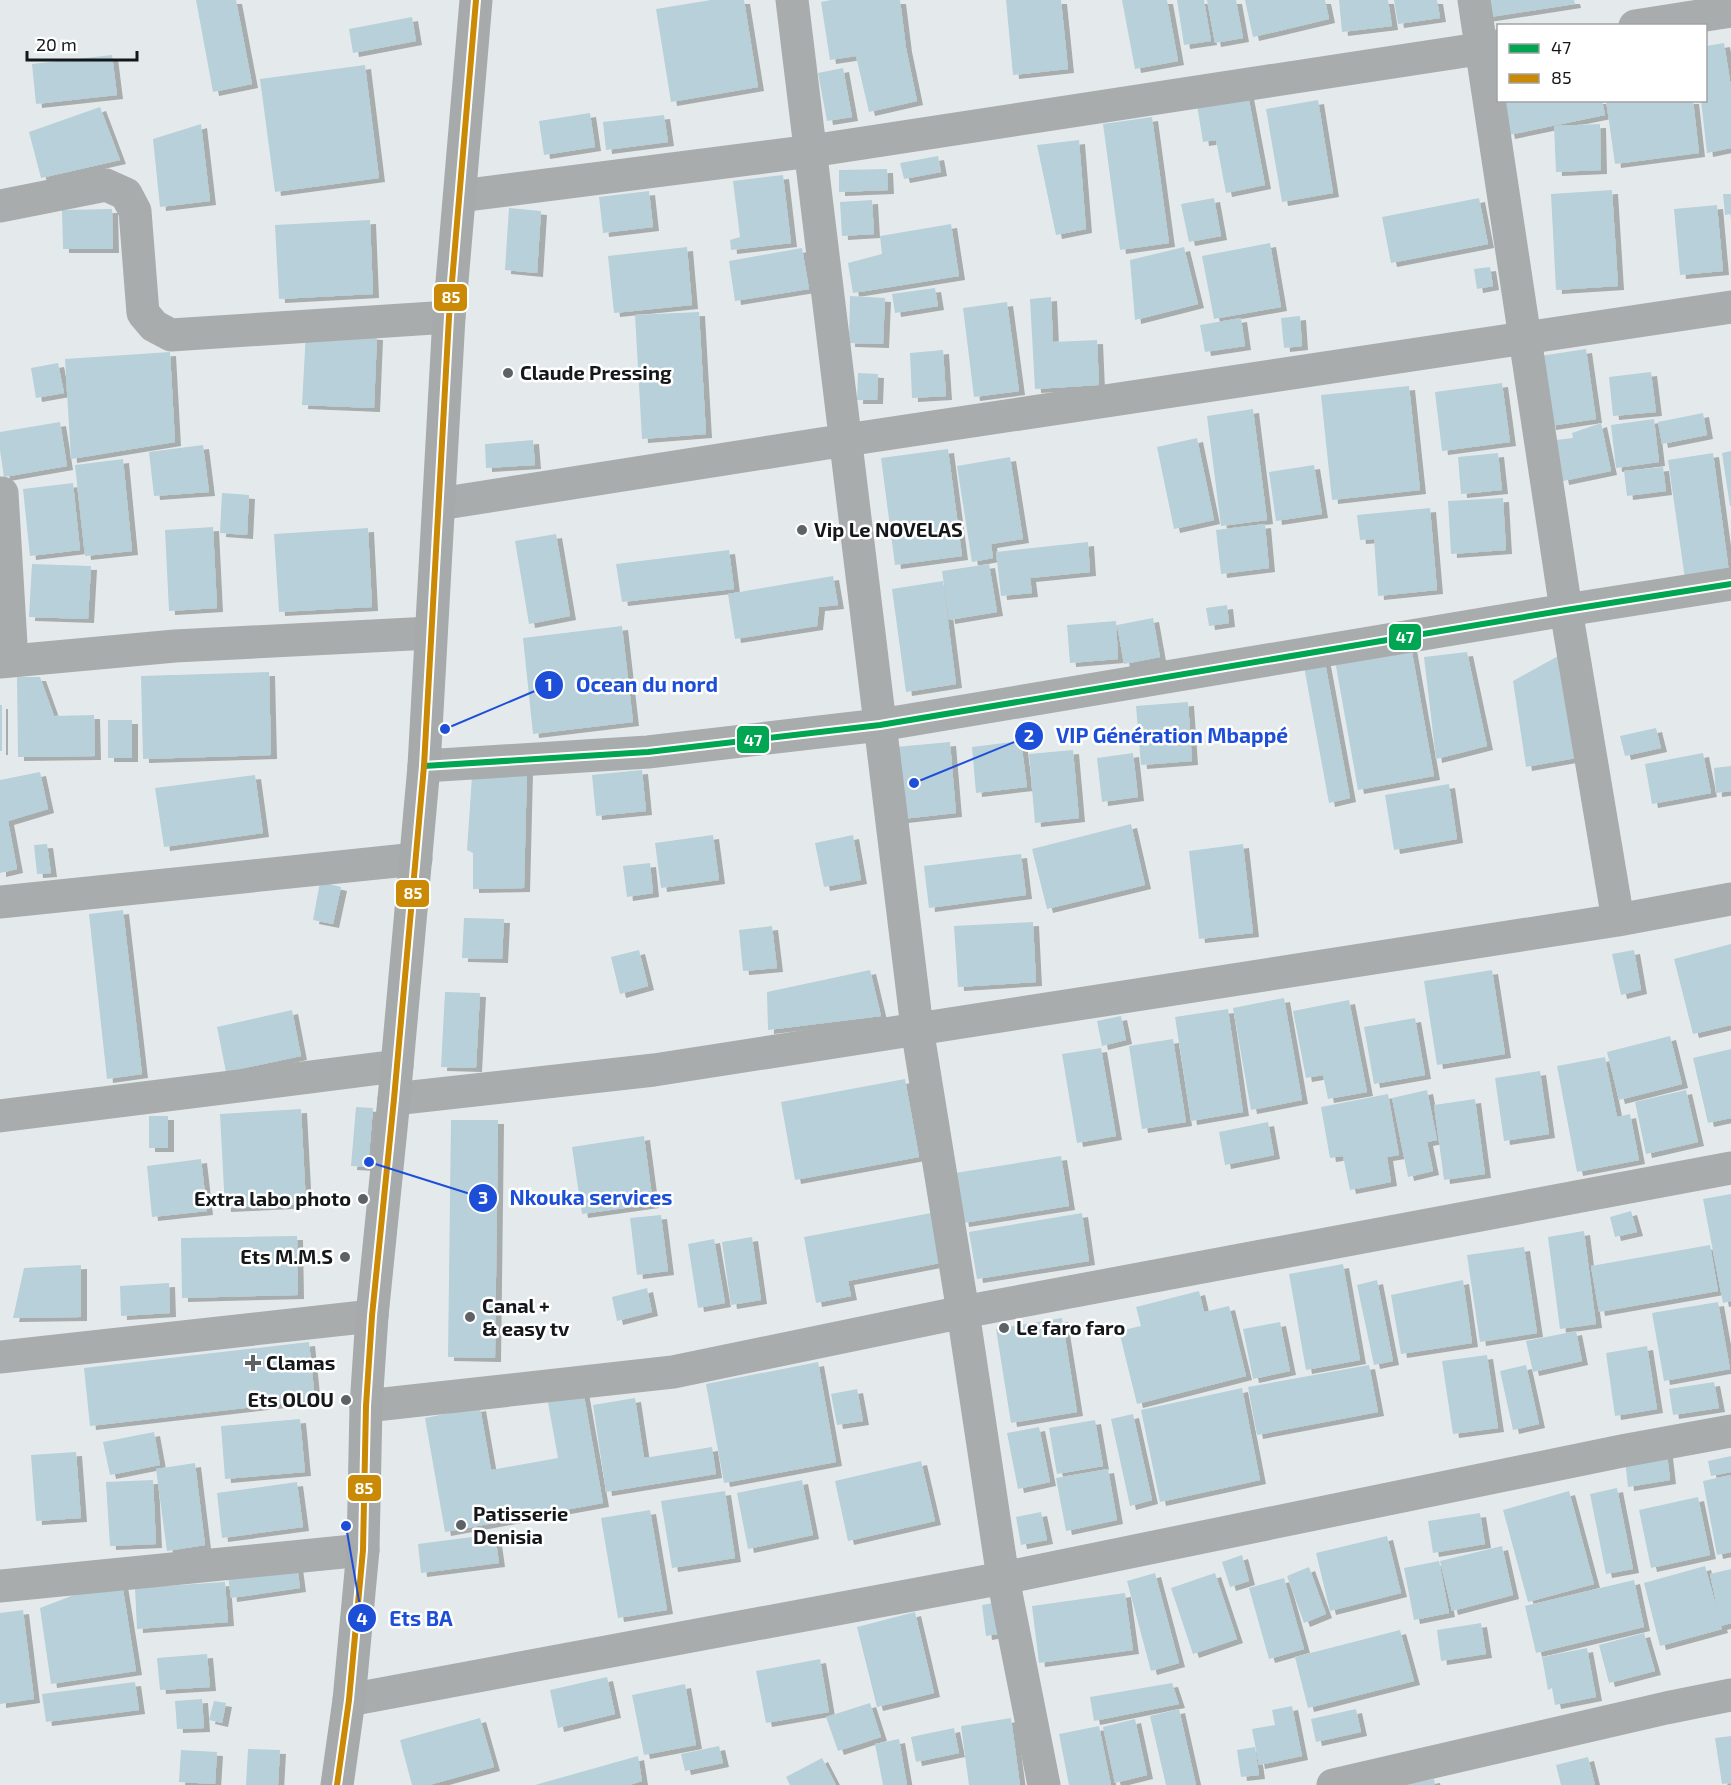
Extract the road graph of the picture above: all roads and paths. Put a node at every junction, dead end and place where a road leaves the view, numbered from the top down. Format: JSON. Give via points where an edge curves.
{"nodes":[{"id":1,"x":476,"y":0,"type":"edge"},
{"id":2,"x":792,"y":0,"type":"edge"},
{"id":3,"x":1474,"y":0,"type":"edge"},
{"id":4,"x":1731,"y":11,"type":"edge"},
{"id":5,"x":1648,"y":24,"type":"edge"},
{"id":6,"x":1490,"y":47,"type":"edge"},
{"id":7,"x":811,"y":151,"type":"junction"},
{"id":8,"x":459,"y":196,"type":"junction"},
{"id":9,"x":0,"y":206,"type":"edge"},
{"id":10,"x":1731,"y":307,"type":"edge"},
{"id":11,"x":449,"y":317,"type":"junction"},
{"id":12,"x":1524,"y":337,"type":"junction"},
{"id":13,"x":846,"y":440,"type":"junction"},
{"id":14,"x":2,"y":493,"type":"dead end"},
{"id":15,"x":439,"y":504,"type":"junction"},
{"id":16,"x":1731,"y":584,"type":"edge"},
{"id":17,"x":1566,"y":610,"type":"junction"},
{"id":18,"x":431,"y":633,"type":"junction"},
{"id":19,"x":6,"y":661,"type":"edge"},
{"id":20,"x":880,"y":725,"type":"junction"},
{"id":21,"x":424,"y":766,"type":"junction"},
{"id":22,"x":416,"y":859,"type":"junction"},
{"id":23,"x":1731,"y":899,"type":"edge"},
{"id":24,"x":0,"y":902,"type":"edge"},
{"id":25,"x":1618,"y":920,"type":"junction"},
{"id":26,"x":917,"y":1028,"type":"junction"},
{"id":27,"x":397,"y":1066,"type":"junction"},
{"id":28,"x":394,"y":1099,"type":"junction"},
{"id":29,"x":0,"y":1116,"type":"edge"},
{"id":30,"x":1731,"y":1168,"type":"edge"},
{"id":31,"x":963,"y":1312,"type":"junction"},
{"id":32,"x":372,"y":1316,"type":"junction"},
{"id":33,"x":0,"y":1357,"type":"edge"},
{"id":34,"x":366,"y":1406,"type":"junction"},
{"id":35,"x":1731,"y":1431,"type":"edge"},
{"id":36,"x":363,"y":1550,"type":"junction"},
{"id":37,"x":1003,"y":1578,"type":"junction"},
{"id":38,"x":0,"y":1586,"type":"edge"},
{"id":39,"x":1731,"y":1695,"type":"edge"},
{"id":40,"x":349,"y":1700,"type":"junction"},
{"id":41,"x":337,"y":1785,"type":"edge"},
{"id":42,"x":1044,"y":1785,"type":"edge"},
{"id":43,"x":1333,"y":1785,"type":"edge"}],
"edges":[{"from":1,"to":8,"type":"highway"},
{"from":2,"to":7,"type":"street"},
{"from":3,"to":6,"type":"street"},
{"from":4,"to":5,"type":"street"},
{"from":6,"to":7,"type":"street"},
{"from":6,"to":12,"type":"street"},
{"from":7,"to":8,"type":"street"},
{"from":7,"to":13,"type":"street"},
{"from":8,"to":11,"type":"highway"},
{"from":9,"to":11,"type":"street","via":[[106,184],[126,194],[135,211],[143,313],[154,326],[171,335]]},
{"from":10,"to":12,"type":"street"},
{"from":11,"to":15,"type":"highway"},
{"from":12,"to":13,"type":"street"},
{"from":12,"to":17,"type":"street"},
{"from":13,"to":15,"type":"street"},
{"from":13,"to":20,"type":"street"},
{"from":14,"to":19,"type":"street"},
{"from":15,"to":18,"type":"highway"},
{"from":16,"to":17,"type":"street"},
{"from":17,"to":20,"type":"street"},
{"from":17,"to":25,"type":"street"},
{"from":18,"to":19,"type":"street","via":[[175,646]]},
{"from":18,"to":21,"type":"highway"},
{"from":20,"to":21,"type":"street","via":[[648,752]]},
{"from":20,"to":26,"type":"street"},
{"from":21,"to":22,"type":"highway"},
{"from":22,"to":24,"type":"street"},
{"from":22,"to":27,"type":"highway"},
{"from":23,"to":25,"type":"street"},
{"from":25,"to":26,"type":"street"},
{"from":26,"to":28,"type":"street","via":[[654,1070]]},
{"from":26,"to":31,"type":"street"},
{"from":27,"to":28,"type":"highway"},
{"from":27,"to":29,"type":"street"},
{"from":28,"to":32,"type":"highway"},
{"from":30,"to":31,"type":"street"},
{"from":31,"to":34,"type":"street","via":[[673,1372]]},
{"from":31,"to":37,"type":"street"},
{"from":32,"to":33,"type":"street"},
{"from":32,"to":34,"type":"highway"},
{"from":34,"to":36,"type":"highway"},
{"from":35,"to":37,"type":"street"},
{"from":36,"to":38,"type":"street"},
{"from":36,"to":40,"type":"highway"},
{"from":37,"to":40,"type":"street"},
{"from":37,"to":42,"type":"street"},
{"from":39,"to":43,"type":"street"},
{"from":40,"to":41,"type":"highway"}]}
